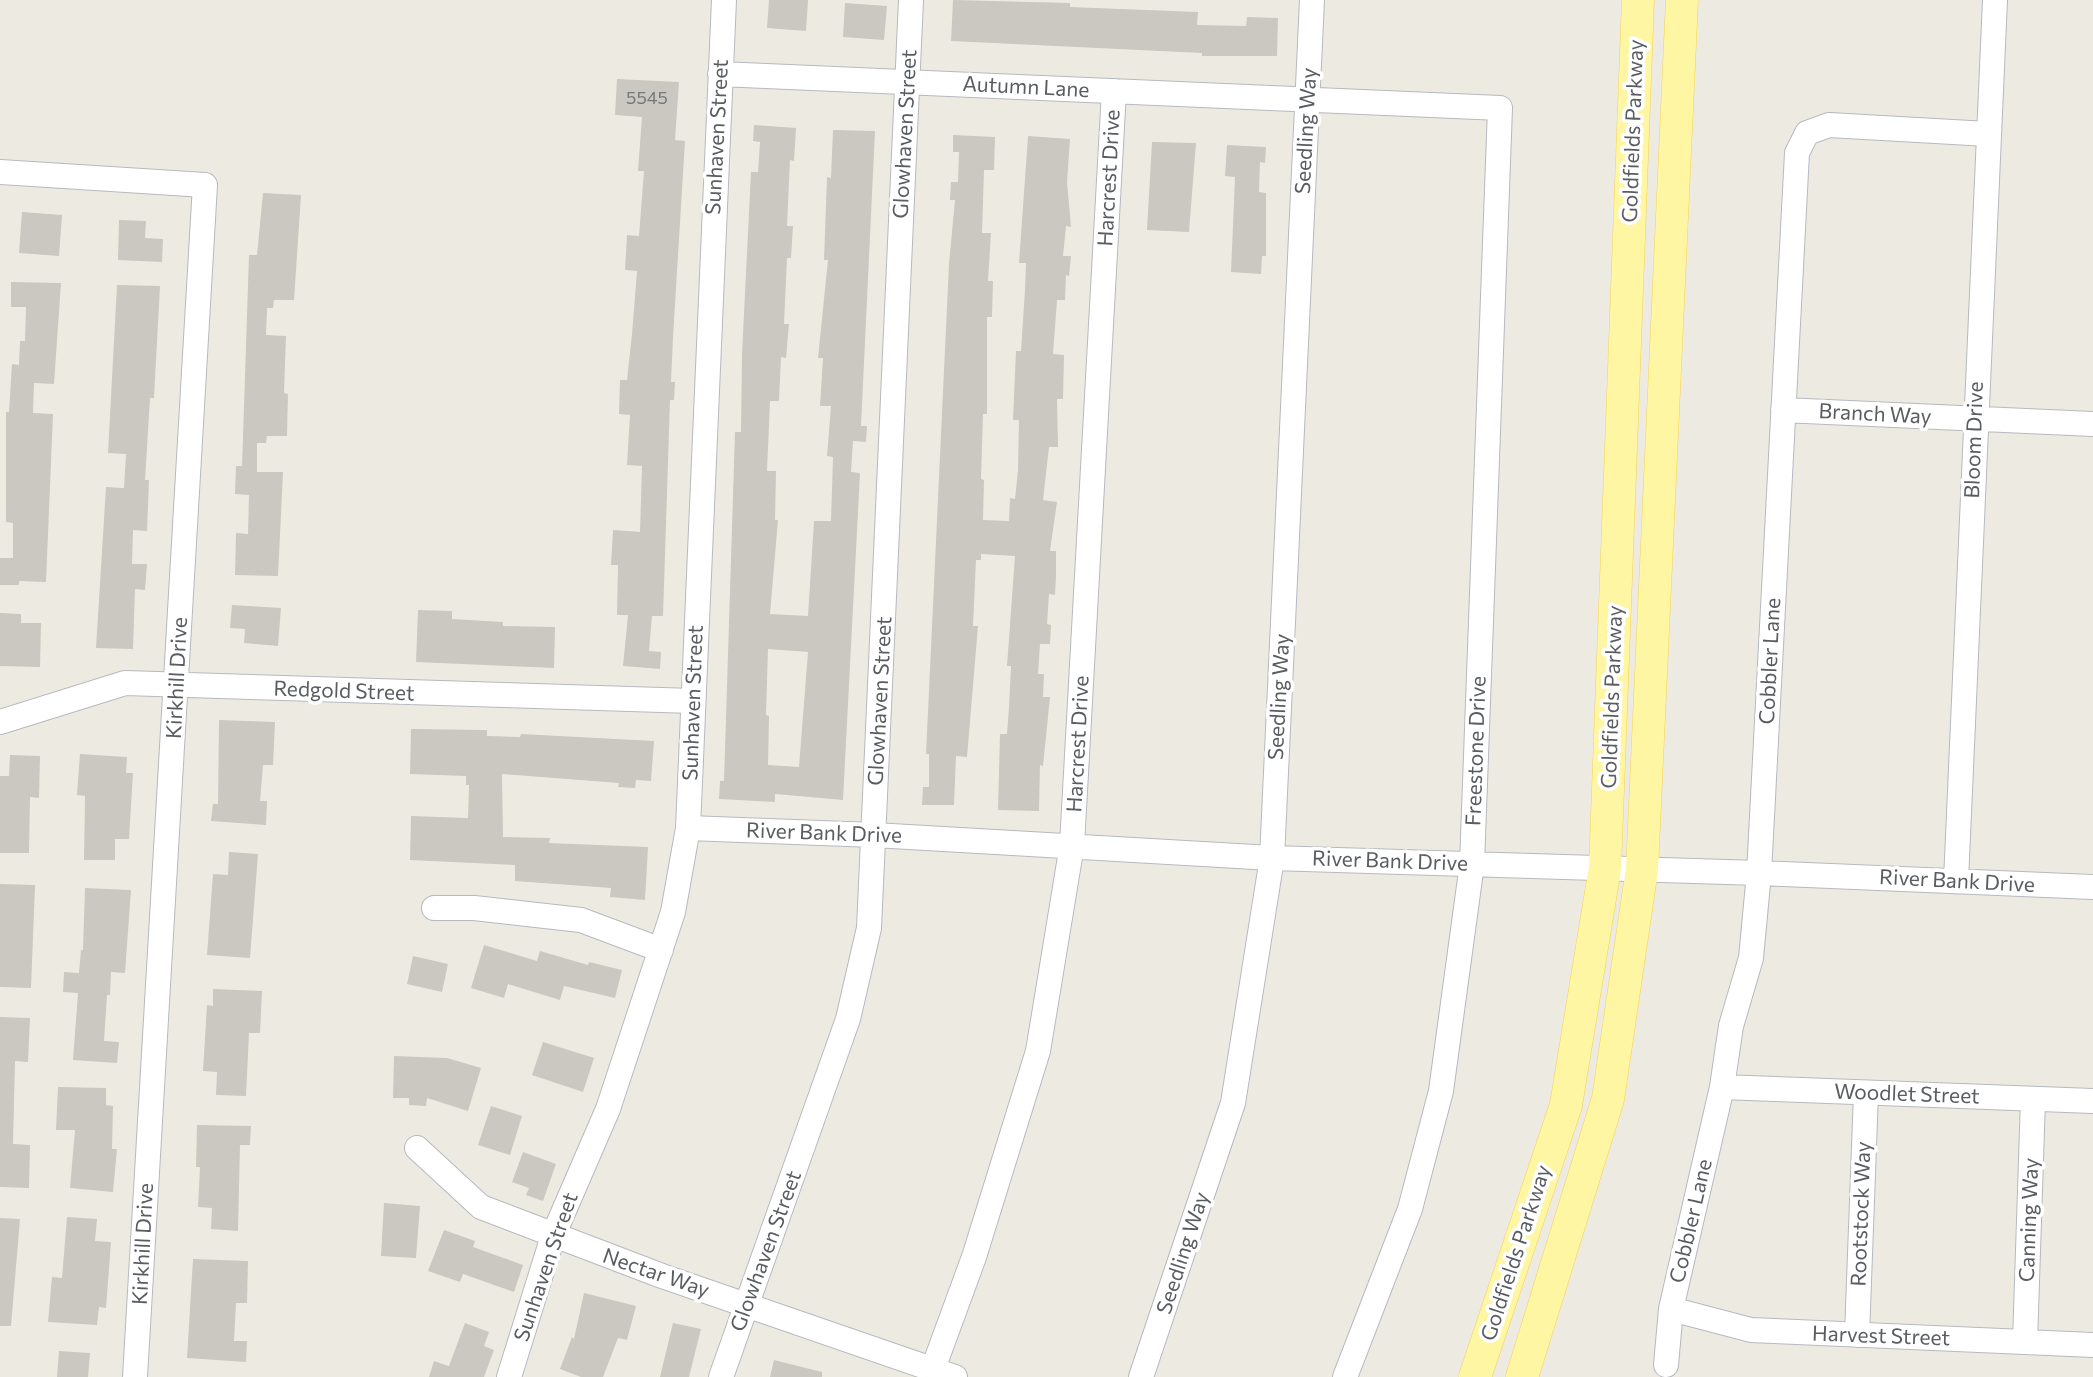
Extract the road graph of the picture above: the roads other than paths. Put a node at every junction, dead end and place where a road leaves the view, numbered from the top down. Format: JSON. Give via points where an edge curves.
{"nodes":[{"id":1,"x":724,"y":0,"type":"edge"},
{"id":2,"x":911,"y":0,"type":"edge"},
{"id":3,"x":1312,"y":0,"type":"edge"},
{"id":4,"x":1638,"y":0,"type":"edge"},
{"id":5,"x":1682,"y":0,"type":"edge"},
{"id":6,"x":1995,"y":0,"type":"edge"},
{"id":7,"x":720,"y":74,"type":"junction"},
{"id":8,"x":907,"y":82,"type":"junction"},
{"id":9,"x":1114,"y":91,"type":"junction"},
{"id":10,"x":1307,"y":100,"type":"junction"},
{"id":11,"x":1500,"y":108,"type":"joint"},
{"id":12,"x":1988,"y":134,"type":"junction"},
{"id":13,"x":0,"y":172,"type":"edge"},
{"id":14,"x":1783,"y":410,"type":"junction"},
{"id":15,"x":1974,"y":418,"type":"junction"},
{"id":16,"x":2093,"y":424,"type":"edge"},
{"id":17,"x":177,"y":683,"type":"junction"},
{"id":18,"x":694,"y":701,"type":"junction"},
{"id":19,"x":0,"y":722,"type":"edge"},
{"id":20,"x":688,"y":828,"type":"junction"},
{"id":21,"x":874,"y":835,"type":"junction"},
{"id":22,"x":1072,"y":845,"type":"junction"},
{"id":23,"x":1272,"y":858,"type":"junction"},
{"id":24,"x":1472,"y":864,"type":"junction"},
{"id":25,"x":1605,"y":868,"type":"junction"},
{"id":26,"x":1642,"y":869,"type":"junction"},
{"id":27,"x":1759,"y":873,"type":"junction"},
{"id":28,"x":1956,"y":881,"type":"junction"},
{"id":29,"x":2093,"y":887,"type":"edge"},
{"id":30,"x":433,"y":908,"type":"dead end"},
{"id":31,"x":661,"y":950,"type":"junction"},
{"id":32,"x":1722,"y":1087,"type":"junction"},
{"id":33,"x":1866,"y":1093,"type":"junction"},
{"id":34,"x":2033,"y":1099,"type":"junction"},
{"id":35,"x":2093,"y":1101,"type":"edge"},
{"id":36,"x":417,"y":1148,"type":"dead end"},
{"id":37,"x":553,"y":1236,"type":"junction"},
{"id":38,"x":746,"y":1304,"type":"junction"},
{"id":39,"x":1671,"y":1309,"type":"junction"},
{"id":40,"x":1857,"y":1335,"type":"junction"},
{"id":41,"x":2025,"y":1342,"type":"junction"},
{"id":42,"x":2093,"y":1345,"type":"edge"},
{"id":43,"x":1666,"y":1365,"type":"dead end"},
{"id":44,"x":939,"y":1375,"type":"edge"},
{"id":45,"x":135,"y":1377,"type":"edge"},
{"id":46,"x":509,"y":1377,"type":"edge"},
{"id":47,"x":721,"y":1377,"type":"edge"},
{"id":48,"x":1141,"y":1377,"type":"edge"},
{"id":49,"x":1345,"y":1377,"type":"edge"},
{"id":50,"x":1475,"y":1377,"type":"edge"},
{"id":51,"x":1522,"y":1377,"type":"edge"}],
"edges":[{"from":1,"to":7,"type":"street","name":"Sunhaven Street"},
{"from":2,"to":8,"type":"street","name":"Glowhaven Street"},
{"from":3,"to":10,"type":"street","name":"Seedling Way"},
{"from":4,"to":25,"type":"main road","name":"Goldfields Parkway"},
{"from":5,"to":26,"type":"main road","name":"Goldfields Parkway"},
{"from":6,"to":12,"type":"street","name":"Bloom Drive"},
{"from":7,"to":8,"type":"street","name":"Autumn Lane"},
{"from":7,"to":18,"type":"street","name":"Sunhaven Street"},
{"from":8,"to":9,"type":"street","name":"Autumn Lane"},
{"from":8,"to":21,"type":"street","name":"Glowhaven Street"},
{"from":9,"to":10,"type":"street","name":"Autumn Lane"},
{"from":9,"to":22,"type":"street","name":"Harcrest Drive"},
{"from":10,"to":11,"type":"street","name":"Autumn Lane"},
{"from":10,"to":23,"type":"street","name":"Seedling Way"},
{"from":11,"to":24,"type":"street","name":"Freestone Drive"},
{"from":12,"to":14,"type":"street","name":"Cobbler Lane","via":[[1829,125],[1807,133],[1797,153],[1794,175]]},
{"from":12,"to":15,"type":"street","name":"Bloom Drive"},
{"from":13,"to":17,"type":"street","name":"Kirkhill Drive","via":[[205,185]]},
{"from":14,"to":15,"type":"street","name":"Branch Way"},
{"from":14,"to":27,"type":"street","name":"Cobbler Lane"},
{"from":15,"to":16,"type":"street","name":"Branch Way"},
{"from":15,"to":28,"type":"street","name":"Bloom Drive"},
{"from":17,"to":18,"type":"street","name":"Redgold Street"},
{"from":17,"to":19,"type":"street","name":"Redgold Street","via":[[125,683]]},
{"from":17,"to":45,"type":"street","name":"Kirkhill Drive"},
{"from":18,"to":20,"type":"street","name":"Sunhaven Street"},
{"from":20,"to":21,"type":"street","name":"River Bank Drive"},
{"from":20,"to":31,"type":"street","name":"Sunhaven Street","via":[[673,912]]},
{"from":21,"to":22,"type":"street","name":"River Bank Drive"},
{"from":21,"to":38,"type":"street","name":"Glowhaven Street","via":[[869,928],[848,1019]]},
{"from":22,"to":23,"type":"street","name":"River Bank Drive"},
{"from":22,"to":44,"type":"street","name":"Harcrest Drive","via":[[1038,1051]]},
{"from":23,"to":24,"type":"street","name":"River Bank Drive"},
{"from":23,"to":48,"type":"street","name":"Seedling Way","via":[[1233,1103]]},
{"from":24,"to":25,"type":"street","name":"River Bank Drive"},
{"from":24,"to":49,"type":"street","name":"Freestone Drive","via":[[1441,1091],[1410,1209]]},
{"from":25,"to":26,"type":"street","name":"River Bank Drive"},
{"from":25,"to":50,"type":"main road","name":"Goldfields Parkway","via":[[1566,1105]]},
{"from":26,"to":27,"type":"street","name":"River Bank Drive"},
{"from":26,"to":51,"type":"main road","name":"Goldfields Parkway","via":[[1608,1099]]},
{"from":27,"to":28,"type":"street","name":"River Bank Drive"},
{"from":27,"to":32,"type":"street","name":"Cobbler Lane","via":[[1751,958],[1731,1026]]},
{"from":28,"to":29,"type":"street","name":"River Bank Drive"},
{"from":30,"to":31,"type":"street","via":[[581,920]]},
{"from":31,"to":37,"type":"street","name":"Sunhaven Street","via":[[608,1109]]},
{"from":32,"to":33,"type":"street","name":"Woodlet Street"},
{"from":32,"to":39,"type":"street","name":"Cobbler Lane"},
{"from":33,"to":34,"type":"street","name":"Woodlet Street"},
{"from":33,"to":40,"type":"street","name":"Rootstock Way"},
{"from":34,"to":35,"type":"street","name":"Woodlet Street"},
{"from":34,"to":41,"type":"street","name":"Canning Way"},
{"from":36,"to":37,"type":"street","name":"Nectar Way","via":[[481,1207]]},
{"from":37,"to":38,"type":"street","name":"Nectar Way"},
{"from":37,"to":46,"type":"street","name":"Sunhaven Street"},
{"from":38,"to":44,"type":"street","name":"Nectar Way"},
{"from":38,"to":47,"type":"street","name":"Glowhaven Street"},
{"from":39,"to":40,"type":"street","name":"Harvest Street","via":[[1751,1330]]},
{"from":39,"to":43,"type":"street","name":"Cobbler Lane"},
{"from":40,"to":41,"type":"street","name":"Harvest Street"},
{"from":41,"to":42,"type":"street","name":"Harvest Street"}]}
